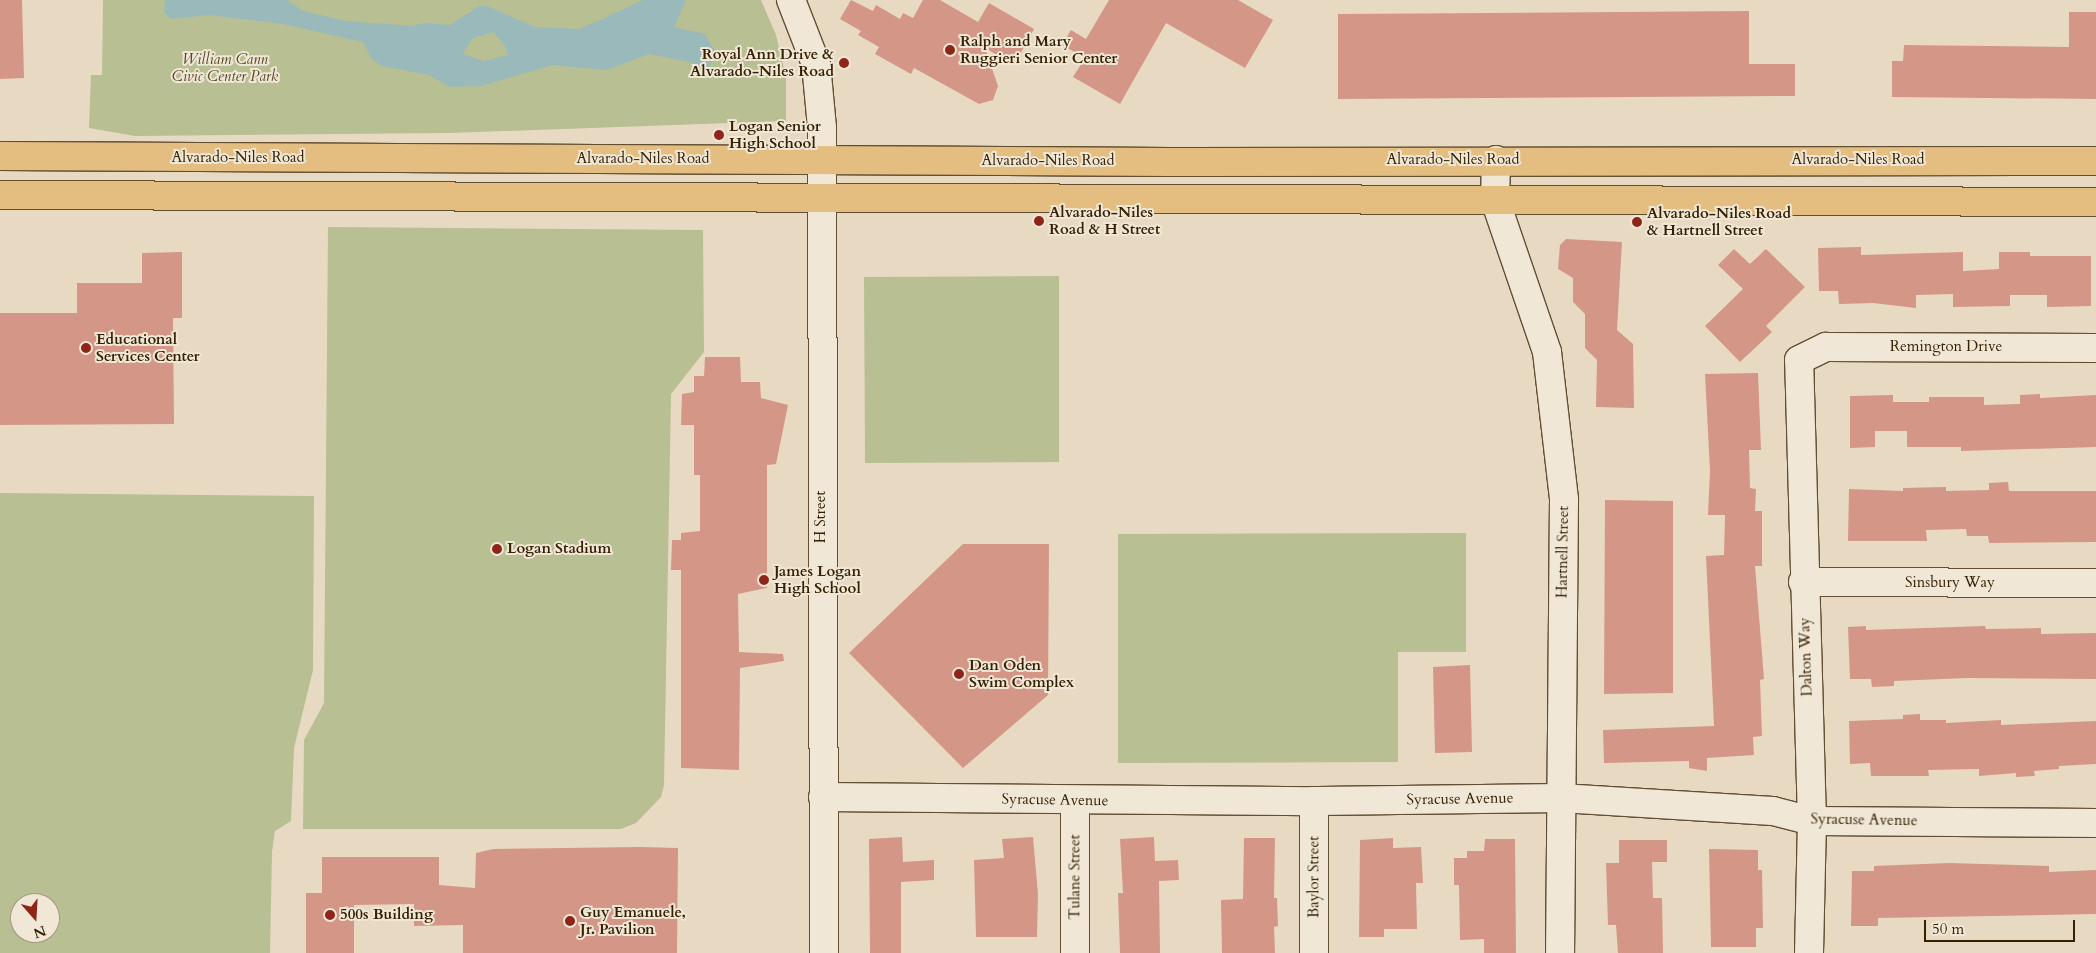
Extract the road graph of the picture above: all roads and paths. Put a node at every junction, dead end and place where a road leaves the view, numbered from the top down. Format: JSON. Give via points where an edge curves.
{"nodes":[{"id":1,"x":791,"y":0,"type":"edge"},
{"id":2,"x":0,"y":156,"type":"edge"},
{"id":3,"x":824,"y":159,"type":"junction"},
{"id":4,"x":1496,"y":160,"type":"junction"},
{"id":5,"x":2096,"y":161,"type":"edge"},
{"id":6,"x":0,"y":195,"type":"edge"},
{"id":7,"x":822,"y":200,"type":"junction"},
{"id":8,"x":1495,"y":200,"type":"junction"},
{"id":9,"x":2096,"y":202,"type":"edge"},
{"id":10,"x":2096,"y":348,"type":"edge"},
{"id":11,"x":1798,"y":360,"type":"joint"},
{"id":12,"x":1803,"y":582,"type":"junction"},
{"id":13,"x":2096,"y":583,"type":"edge"},
{"id":14,"x":823,"y":797,"type":"junction"},
{"id":15,"x":1561,"y":798,"type":"junction"},
{"id":16,"x":1075,"y":801,"type":"junction"},
{"id":17,"x":1314,"y":802,"type":"junction"},
{"id":18,"x":1812,"y":821,"type":"junction"},
{"id":19,"x":2096,"y":823,"type":"edge"},
{"id":20,"x":824,"y":953,"type":"edge"},
{"id":21,"x":1075,"y":953,"type":"edge"},
{"id":22,"x":1314,"y":953,"type":"edge"},
{"id":23,"x":1560,"y":953,"type":"edge"},
{"id":24,"x":1809,"y":953,"type":"edge"}],
"edges":[{"from":1,"to":3,"type":"street","name":"H Street","via":[[816,64]]},
{"from":2,"to":3,"type":"main road","name":"Alvarado-Niles Road"},
{"from":3,"to":4,"type":"main road","name":"Alvarado-Niles Road"},
{"from":3,"to":7,"type":"street","name":"H Street"},
{"from":4,"to":5,"type":"main road","name":"Alvarado-Niles Road"},
{"from":4,"to":8,"type":"street","name":"Hartnell Street"},
{"from":6,"to":7,"type":"main road"},
{"from":7,"to":8,"type":"main road"},
{"from":7,"to":14,"type":"street","name":"H Street"},
{"from":8,"to":9,"type":"main road"},
{"from":8,"to":15,"type":"street","name":"Hartnell Street","via":[[1547,352],[1564,500]]},
{"from":10,"to":11,"type":"street","name":"Remington Drive","via":[[1826,347]]},
{"from":11,"to":12,"type":"street","name":"Dalton Way"},
{"from":12,"to":13,"type":"street","name":"Sinsbury Way"},
{"from":12,"to":18,"type":"street","name":"Dalton Way"},
{"from":14,"to":16,"type":"street","name":"Syracuse Avenue"},
{"from":14,"to":20,"type":"street","name":"H Street"},
{"from":15,"to":17,"type":"street","name":"Syracuse Avenue"},
{"from":15,"to":18,"type":"street","name":"Syracuse Avenue","via":[[1773,811]]},
{"from":15,"to":23,"type":"street","name":"Hartnell Street"},
{"from":16,"to":17,"type":"street","name":"Syracuse Avenue"},
{"from":16,"to":21,"type":"street","name":"Tulane Street"},
{"from":17,"to":22,"type":"street","name":"Baylor Street"},
{"from":18,"to":19,"type":"street","name":"Syracuse Avenue"},
{"from":18,"to":24,"type":"street","name":"Dalton Way"}]}
